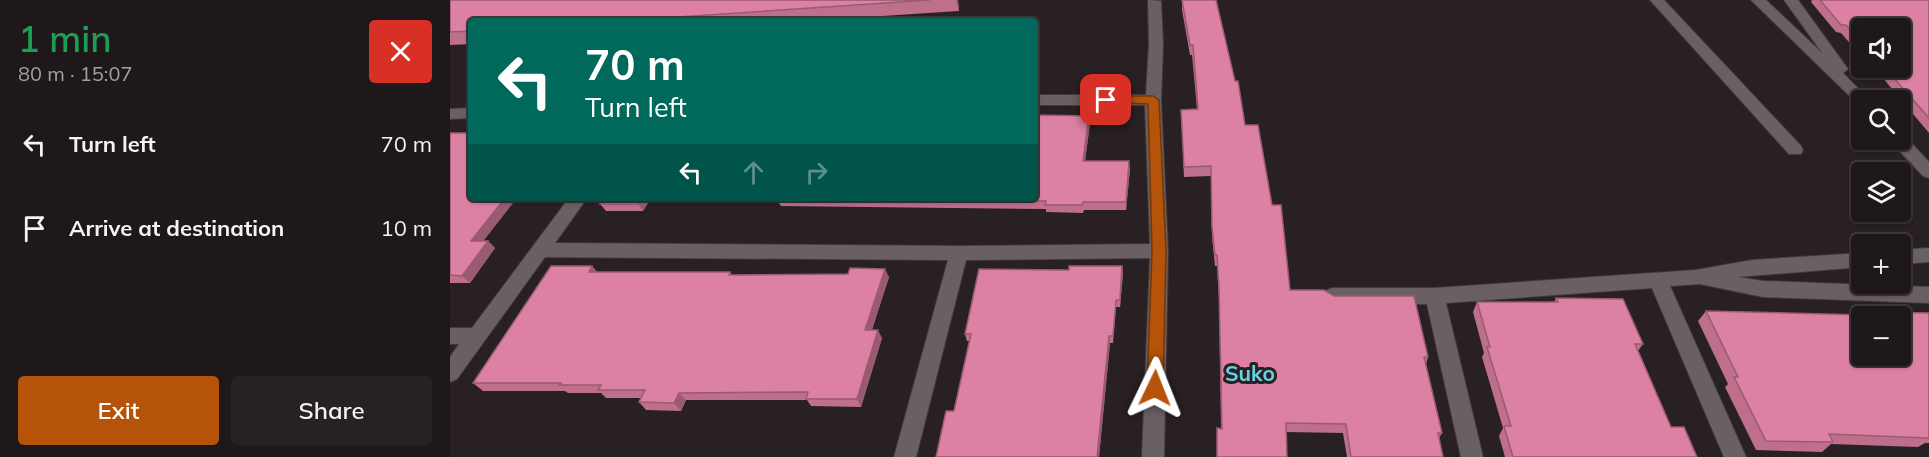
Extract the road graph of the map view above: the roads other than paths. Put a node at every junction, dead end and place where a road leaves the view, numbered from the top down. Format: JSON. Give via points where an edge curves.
{"nodes":[{"id":1,"x":1657,"y":0,"type":"edge"},
{"id":2,"x":1758,"y":0,"type":"edge"},
{"id":3,"x":1791,"y":0,"type":"edge"},
{"id":4,"x":1154,"y":1,"type":"edge"},
{"id":5,"x":1852,"y":90,"type":"edge"},
{"id":6,"x":1856,"y":90,"type":"edge"},
{"id":7,"x":1038,"y":100,"type":"edge"},
{"id":8,"x":1153,"y":100,"type":"junction"},
{"id":9,"x":468,"y":113,"type":"edge"},
{"id":10,"x":450,"y":114,"type":"edge"},
{"id":11,"x":1795,"y":150,"type":"dead end"},
{"id":12,"x":1908,"y":150,"type":"edge"},
{"id":13,"x":1929,"y":172,"type":"edge"},
{"id":14,"x":576,"y":201,"type":"edge"},
{"id":15,"x":538,"y":250,"type":"junction"},
{"id":16,"x":1159,"y":251,"type":"junction"},
{"id":17,"x":959,"y":253,"type":"junction"},
{"id":18,"x":1929,"y":255,"type":"edge"},
{"id":19,"x":1911,"y":256,"type":"edge"},
{"id":20,"x":1851,"y":261,"type":"edge"},
{"id":21,"x":1696,"y":277,"type":"junction"},
{"id":22,"x":1658,"y":280,"type":"junction"},
{"id":23,"x":1929,"y":295,"type":"edge"},
{"id":24,"x":1332,"y":296,"type":"edge"},
{"id":25,"x":1435,"y":296,"type":"junction"},
{"id":26,"x":450,"y":336,"type":"edge"},
{"id":27,"x":475,"y":336,"type":"junction"},
{"id":28,"x":450,"y":373,"type":"edge"},
{"id":29,"x":905,"y":457,"type":"edge"},
{"id":30,"x":1153,"y":457,"type":"edge"},
{"id":31,"x":1472,"y":457,"type":"edge"},
{"id":32,"x":1735,"y":457,"type":"edge"}],
"edges":[{"from":1,"to":11,"type":"street"},
{"from":2,"to":5,"type":"street"},
{"from":3,"to":6,"type":"street"},
{"from":4,"to":8,"type":"street"},
{"from":7,"to":8,"type":"street"},
{"from":8,"to":16,"type":"street"},
{"from":9,"to":10,"type":"street"},
{"from":12,"to":13,"type":"street"},
{"from":14,"to":15,"type":"street"},
{"from":15,"to":17,"type":"street"},
{"from":15,"to":27,"type":"street"},
{"from":16,"to":17,"type":"street"},
{"from":16,"to":30,"type":"street"},
{"from":17,"to":29,"type":"street"},
{"from":18,"to":19,"type":"street"},
{"from":20,"to":21,"type":"street","via":[[1752,267]]},
{"from":21,"to":22,"type":"street"},
{"from":21,"to":23,"type":"street","via":[[1763,289]]},
{"from":22,"to":25,"type":"street"},
{"from":22,"to":32,"type":"street"},
{"from":24,"to":25,"type":"street"},
{"from":25,"to":31,"type":"street"},
{"from":26,"to":27,"type":"street"},
{"from":27,"to":28,"type":"street"}]}
